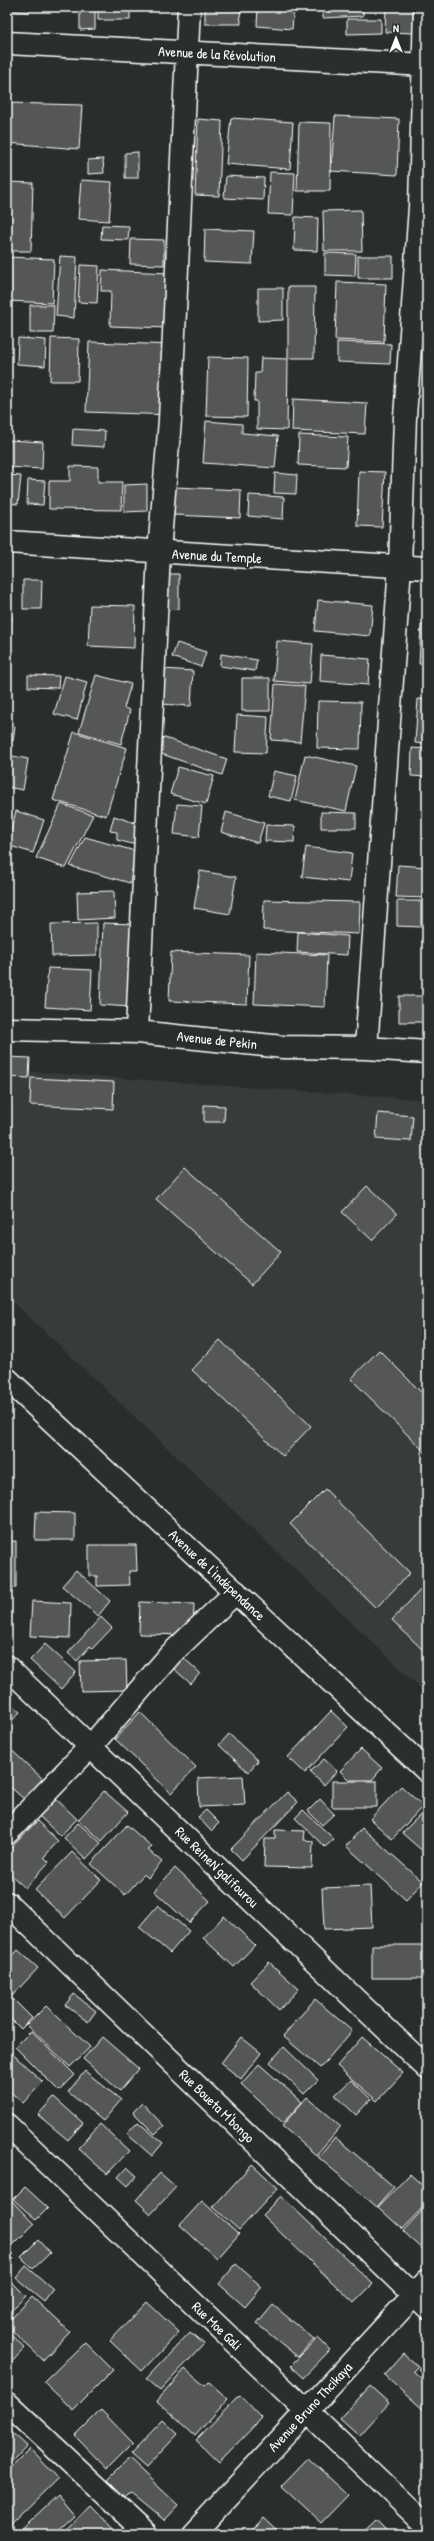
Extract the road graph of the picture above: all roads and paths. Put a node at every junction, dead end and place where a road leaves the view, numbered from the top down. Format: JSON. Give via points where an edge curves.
{"nodes":[{"id":1,"x":189,"y":7,"type":"edge"},
{"id":2,"x":425,"y":7,"type":"edge"},
{"id":3,"x":7,"y":43,"type":"edge"},
{"id":4,"x":187,"y":52,"type":"junction"},
{"id":5,"x":425,"y":64,"type":"edge"},
{"id":6,"x":7,"y":542,"type":"edge"},
{"id":7,"x":159,"y":552,"type":"junction"},
{"id":8,"x":400,"y":566,"type":"junction"},
{"id":9,"x":427,"y":568,"type":"edge"},
{"id":10,"x":7,"y":1029,"type":"edge"},
{"id":11,"x":137,"y":1032,"type":"junction"},
{"id":12,"x":366,"y":1048,"type":"junction"},
{"id":13,"x":427,"y":1052,"type":"edge"},
{"id":14,"x":7,"y":1379,"type":"edge"},
{"id":15,"x":236,"y":1592,"type":"junction"},
{"id":16,"x":7,"y":1668,"type":"edge"},
{"id":17,"x":90,"y":1746,"type":"junction"},
{"id":18,"x":427,"y":1771,"type":"edge"},
{"id":19,"x":7,"y":1833,"type":"edge"},
{"id":20,"x":7,"y":1903,"type":"edge"},
{"id":21,"x":427,"y":2068,"type":"edge"},
{"id":22,"x":7,"y":2125,"type":"edge"},
{"id":23,"x":422,"y":2295,"type":"edge"},
{"id":24,"x":7,"y":2403,"type":"edge"},
{"id":25,"x":306,"y":2412,"type":"junction"},
{"id":26,"x":427,"y":2526,"type":"edge"},
{"id":27,"x":147,"y":2534,"type":"edge"},
{"id":28,"x":193,"y":2534,"type":"edge"}],
"edges":[{"from":1,"to":4,"type":"street"},
{"from":2,"to":5,"type":"street"},
{"from":3,"to":4,"type":"street","name":"Avenue de la Révolution"},
{"from":4,"to":5,"type":"street","name":"Avenue de la Révolution"},
{"from":4,"to":7,"type":"street","via":[[170,420]]},
{"from":5,"to":8,"type":"street","via":[[420,207],[405,417]]},
{"from":6,"to":7,"type":"street","name":"Avenue du Temple"},
{"from":7,"to":8,"type":"street","name":"Avenue du Temple"},
{"from":7,"to":11,"type":"street"},
{"from":8,"to":9,"type":"street","name":"Avenue du Temple"},
{"from":8,"to":12,"type":"street"},
{"from":10,"to":11,"type":"street","name":"Avenue de Pekin"},
{"from":11,"to":12,"type":"street","name":"Avenue de Pekin","via":[[283,1047]]},
{"from":12,"to":13,"type":"street","name":"Avenue de Pekin"},
{"from":14,"to":15,"type":"street","name":"Avenue de l'indépendance"},
{"from":15,"to":17,"type":"street","via":[[171,1654]]},
{"from":15,"to":18,"type":"street","name":"Avenue de l'indépendance"},
{"from":16,"to":17,"type":"street","name":"Rue ReineN'galifourou"},
{"from":17,"to":19,"type":"street"},
{"from":17,"to":21,"type":"street","name":"Rue ReineN'galifourou"},
{"from":20,"to":23,"type":"street","name":"Rue Boueta M'bongo"},
{"from":22,"to":25,"type":"street","name":"Rue Moe Gali"},
{"from":23,"to":25,"type":"street","name":"Avenue Bruno Thcikaya"},
{"from":24,"to":27,"type":"street"},
{"from":25,"to":26,"type":"street","name":"Rue Moe Gali"},
{"from":25,"to":28,"type":"street","name":"Avenue Bruno Thcikaya"}]}
